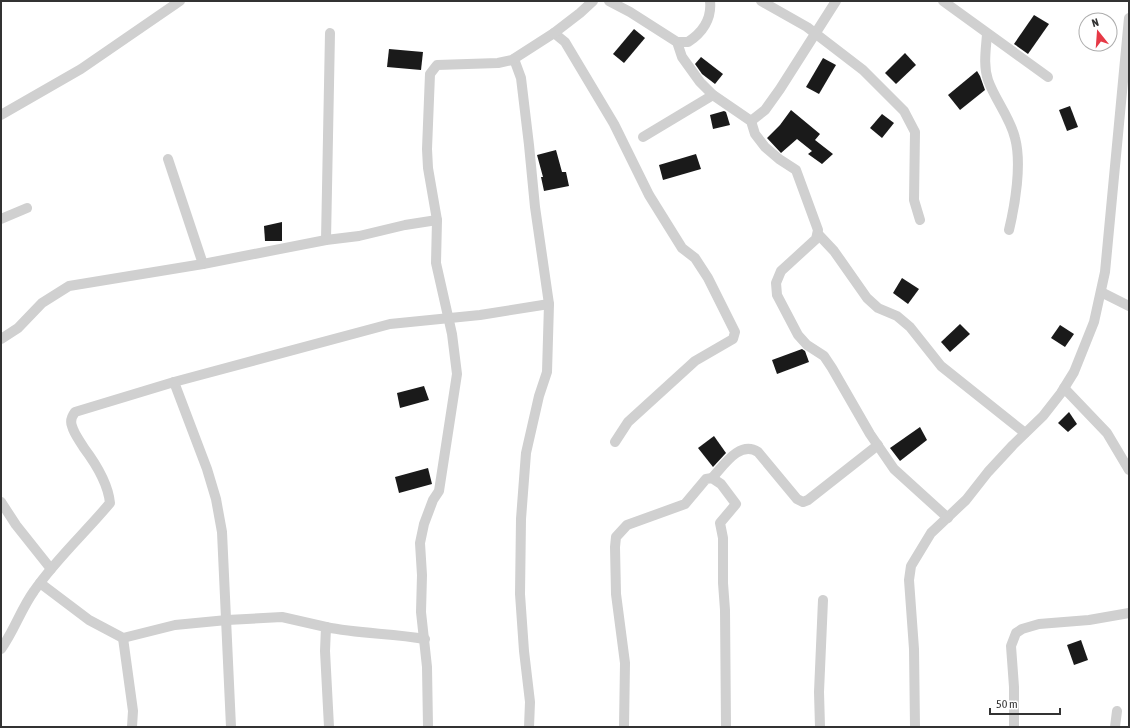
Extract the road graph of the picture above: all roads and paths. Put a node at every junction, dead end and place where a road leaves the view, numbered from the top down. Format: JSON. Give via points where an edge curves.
{"nodes":[{"id":1,"x":180,"y":1,"type":"edge"},
{"id":2,"x":593,"y":1,"type":"edge"},
{"id":3,"x":609,"y":1,"type":"edge"},
{"id":4,"x":710,"y":1,"type":"edge"},
{"id":5,"x":761,"y":1,"type":"edge"},
{"id":6,"x":836,"y":1,"type":"edge"},
{"id":7,"x":943,"y":1,"type":"edge"},
{"id":8,"x":1129,"y":18,"type":"edge"},
{"id":9,"x":330,"y":33,"type":"dead end"},
{"id":10,"x":554,"y":33,"type":"junction"},
{"id":11,"x":987,"y":34,"type":"junction"},
{"id":12,"x":816,"y":35,"type":"junction"},
{"id":13,"x":677,"y":42,"type":"junction"},
{"id":14,"x":514,"y":59,"type":"junction"},
{"id":15,"x":1048,"y":78,"type":"dead end"},
{"id":16,"x":713,"y":95,"type":"junction"},
{"id":17,"x":1,"y":115,"type":"edge"},
{"id":18,"x":751,"y":121,"type":"junction"},
{"id":19,"x":643,"y":137,"type":"dead end"},
{"id":20,"x":168,"y":159,"type":"dead end"},
{"id":21,"x":27,"y":208,"type":"dead end"},
{"id":22,"x":1,"y":219,"type":"edge"},
{"id":23,"x":437,"y":220,"type":"junction"},
{"id":24,"x":920,"y":220,"type":"dead end"},
{"id":25,"x":1009,"y":230,"type":"dead end"},
{"id":26,"x":818,"y":234,"type":"junction"},
{"id":27,"x":326,"y":240,"type":"junction"},
{"id":28,"x":203,"y":264,"type":"junction"},
{"id":29,"x":1100,"y":292,"type":"junction"},
{"id":30,"x":549,"y":304,"type":"junction"},
{"id":31,"x":1129,"y":306,"type":"edge"},
{"id":32,"x":447,"y":318,"type":"junction"},
{"id":33,"x":1,"y":339,"type":"edge"},
{"id":34,"x":174,"y":382,"type":"junction"},
{"id":35,"x":1064,"y":388,"type":"junction"},
{"id":36,"x":1025,"y":433,"type":"junction"},
{"id":37,"x":615,"y":442,"type":"dead end"},
{"id":38,"x":878,"y":445,"type":"junction"},
{"id":39,"x":1129,"y":470,"type":"edge"},
{"id":40,"x":712,"y":478,"type":"junction"},
{"id":41,"x":1,"y":502,"type":"edge"},
{"id":42,"x":948,"y":518,"type":"junction"},
{"id":43,"x":51,"y":569,"type":"junction"},
{"id":44,"x":40,"y":583,"type":"junction"},
{"id":45,"x":823,"y":600,"type":"dead end"},
{"id":46,"x":1129,"y":613,"type":"edge"},
{"id":47,"x":227,"y":620,"type":"junction"},
{"id":48,"x":326,"y":627,"type":"junction"},
{"id":49,"x":123,"y":638,"type":"junction"},
{"id":50,"x":425,"y":639,"type":"junction"},
{"id":51,"x":1,"y":649,"type":"edge"},
{"id":52,"x":1117,"y":711,"type":"dead end"},
{"id":53,"x":132,"y":727,"type":"edge"},
{"id":54,"x":230,"y":727,"type":"edge"},
{"id":55,"x":329,"y":727,"type":"edge"},
{"id":56,"x":428,"y":727,"type":"edge"},
{"id":57,"x":529,"y":727,"type":"edge"},
{"id":58,"x":624,"y":727,"type":"edge"},
{"id":59,"x":726,"y":727,"type":"edge"},
{"id":60,"x":820,"y":727,"type":"edge"},
{"id":61,"x":915,"y":727,"type":"edge"},
{"id":62,"x":1014,"y":727,"type":"edge"},
{"id":63,"x":1115,"y":727,"type":"edge"}],
"edges":[{"from":1,"to":17,"type":"street","via":[[81,69]]},
{"from":2,"to":10,"type":"street"},
{"from":3,"to":13,"type":"street"},
{"from":4,"to":13,"type":"street","via":[[708,20],[703,30],[688,42]]},
{"from":5,"to":12,"type":"street","via":[[807,27]]},
{"from":6,"to":12,"type":"street"},
{"from":7,"to":11,"type":"street"},
{"from":8,"to":29,"type":"street","via":[[1105,272]]},
{"from":9,"to":27,"type":"street"},
{"from":10,"to":14,"type":"street"},
{"from":10,"to":37,"type":"street","via":[[565,42],[614,124],[649,194],[682,248],[695,258],[708,278],[735,332],[733,339],[695,361],[628,422]]},
{"from":11,"to":15,"type":"street"},
{"from":11,"to":25,"type":"street","via":[[985,62],[988,80],[1010,121],[1017,149],[1014,212]]},
{"from":12,"to":18,"type":"street","via":[[766,110]]},
{"from":12,"to":24,"type":"street","via":[[863,70],[904,111],[910,121],[916,138],[913,164],[914,200]]},
{"from":13,"to":16,"type":"street","via":[[682,57]]},
{"from":14,"to":23,"type":"street","via":[[498,63],[438,65],[430,74],[428,161]]},
{"from":14,"to":30,"type":"street","via":[[521,78]]},
{"from":16,"to":18,"type":"street"},
{"from":16,"to":19,"type":"street"},
{"from":18,"to":26,"type":"street","via":[[755,134],[765,147],[796,170]]},
{"from":20,"to":28,"type":"street"},
{"from":21,"to":22,"type":"street"},
{"from":23,"to":27,"type":"street"},
{"from":23,"to":32,"type":"street","via":[[436,263]]},
{"from":26,"to":36,"type":"street","via":[[834,251],[867,298],[878,308],[897,316],[910,327],[942,366]]},
{"from":26,"to":38,"type":"street","via":[[816,239],[781,271],[776,283],[777,295],[798,335],[824,356]]},
{"from":27,"to":28,"type":"street"},
{"from":28,"to":33,"type":"street","via":[[69,286],[42,303],[18,328]]},
{"from":29,"to":31,"type":"street"},
{"from":29,"to":35,"type":"street","via":[[1094,322],[1084,350]]},
{"from":30,"to":32,"type":"street"},
{"from":30,"to":57,"type":"street","via":[[547,372],[526,453],[521,519],[520,594],[530,702]]},
{"from":32,"to":34,"type":"street","via":[[383,326]]},
{"from":32,"to":50,"type":"street","via":[[452,334],[457,374],[438,490],[424,524],[420,543],[421,612]]},
{"from":34,"to":43,"type":"street","via":[[75,412],[71,425],[74,433],[104,479],[110,504],[60,556]]},
{"from":34,"to":47,"type":"street","via":[[192,426],[216,499],[222,532]]},
{"from":35,"to":36,"type":"street","via":[[1043,416]]},
{"from":35,"to":39,"type":"street","via":[[1107,433]]},
{"from":36,"to":42,"type":"street"},
{"from":38,"to":40,"type":"street","via":[[803,502],[796,499],[758,452],[751,448],[736,453]]},
{"from":38,"to":42,"type":"street","via":[[894,469]]},
{"from":40,"to":58,"type":"street","via":[[706,479],[685,504],[627,525],[616,537],[616,594],[625,663]]},
{"from":40,"to":59,"type":"street","via":[[721,484],[736,504],[720,523],[723,538]]},
{"from":41,"to":43,"type":"street"},
{"from":42,"to":61,"type":"street","via":[[932,533],[911,566],[909,580],[914,650]]},
{"from":43,"to":44,"type":"street"},
{"from":44,"to":49,"type":"street","via":[[89,620]]},
{"from":44,"to":51,"type":"street"},
{"from":45,"to":60,"type":"street"},
{"from":46,"to":62,"type":"street","via":[[1090,620],[1039,624],[1016,633],[1011,646]]},
{"from":47,"to":48,"type":"street","via":[[282,617]]},
{"from":47,"to":49,"type":"street","via":[[175,625]]},
{"from":47,"to":54,"type":"street"},
{"from":48,"to":50,"type":"street"},
{"from":48,"to":55,"type":"street"},
{"from":49,"to":53,"type":"street","via":[[133,711]]},
{"from":50,"to":56,"type":"street","via":[[428,668]]},
{"from":52,"to":63,"type":"street"}]}
